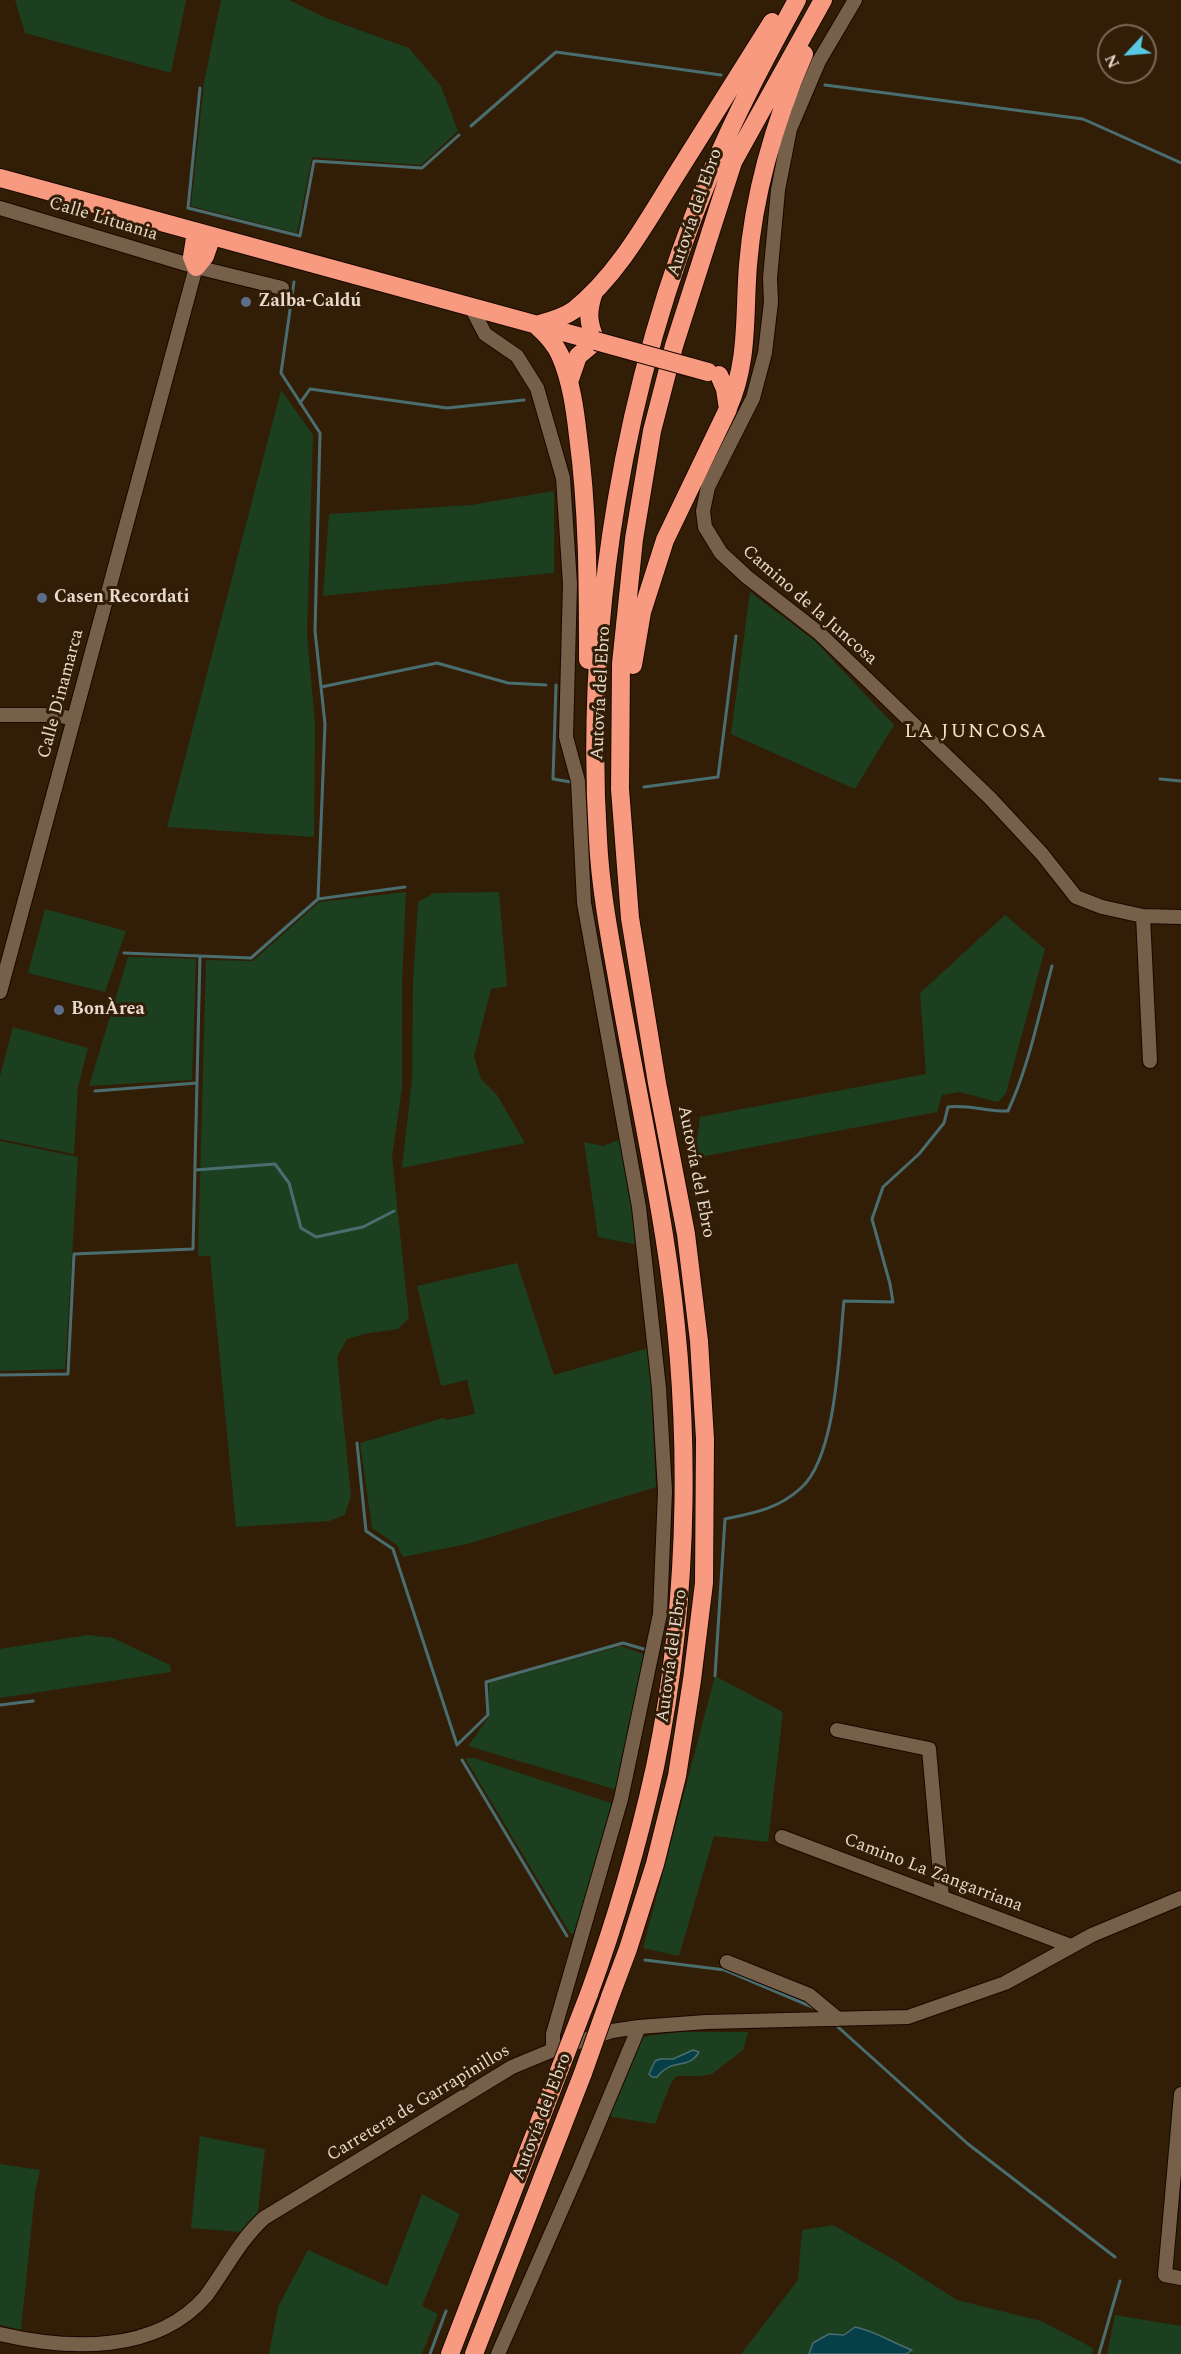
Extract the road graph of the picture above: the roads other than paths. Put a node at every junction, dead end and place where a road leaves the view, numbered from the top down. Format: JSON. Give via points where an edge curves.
{"nodes":[{"id":1,"x":786,"y":0,"type":"edge"},
{"id":2,"x":797,"y":0,"type":"edge"},
{"id":3,"x":826,"y":0,"type":"edge"},
{"id":4,"x":855,"y":0,"type":"edge"},
{"id":5,"x":0,"y":178,"type":"edge"},
{"id":6,"x":0,"y":208,"type":"edge"},
{"id":7,"x":204,"y":234,"type":"junction"},
{"id":8,"x":196,"y":267,"type":"junction"},
{"id":9,"x":282,"y":288,"type":"dead end"},
{"id":10,"x":595,"y":291,"type":"junction"},
{"id":11,"x":471,"y":307,"type":"junction"},
{"id":12,"x":536,"y":325,"type":"junction"},
{"id":13,"x":596,"y":341,"type":"junction"},
{"id":14,"x":744,"y":350,"type":"junction"},
{"id":15,"x":713,"y":373,"type":"junction"},
{"id":16,"x":738,"y":380,"type":"junction"},
{"id":17,"x":569,"y":382,"type":"junction"},
{"id":18,"x":757,"y":385,"type":"junction"},
{"id":19,"x":728,"y":409,"type":"junction"},
{"id":20,"x":0,"y":715,"type":"edge"},
{"id":21,"x":74,"y":719,"type":"junction"},
{"id":22,"x":595,"y":765,"type":"junction"},
{"id":23,"x":620,"y":789,"type":"junction"},
{"id":24,"x":1143,"y":916,"type":"junction"},
{"id":25,"x":1181,"y":917,"type":"edge"},
{"id":26,"x":0,"y":992,"type":"edge"},
{"id":27,"x":1150,"y":1061,"type":"dead end"},
{"id":28,"x":837,"y":1730,"type":"dead end"},
{"id":29,"x":782,"y":1837,"type":"dead end"},
{"id":30,"x":942,"y":1897,"type":"junction"},
{"id":31,"x":1181,"y":1898,"type":"edge"},
{"id":32,"x":1071,"y":1946,"type":"junction"},
{"id":33,"x":727,"y":1962,"type":"dead end"},
{"id":34,"x":838,"y":2019,"type":"junction"},
{"id":35,"x":639,"y":2027,"type":"junction"},
{"id":36,"x":557,"y":2058,"type":"junction"},
{"id":37,"x":1181,"y":2094,"type":"edge"},
{"id":38,"x":1176,"y":2183,"type":"edge"},
{"id":39,"x":1181,"y":2278,"type":"edge"},
{"id":40,"x":0,"y":2334,"type":"edge"},
{"id":41,"x":450,"y":2354,"type":"edge"},
{"id":42,"x":474,"y":2354,"type":"edge"},
{"id":43,"x":498,"y":2354,"type":"edge"}],
"edges":[{"from":1,"to":10,"type":"highway","via":[[643,228]]},
{"from":2,"to":22,"type":"highway","name":"Autovía del Ebro","via":[[755,77],[709,177],[653,337],[632,420],[612,531],[599,660]]},
{"from":3,"to":14,"type":"highway","via":[[769,147],[748,265]]},
{"from":3,"to":23,"type":"highway","name":"Autovía del Ebro","via":[[733,162],[674,346],[652,431],[634,538],[621,664]]},
{"from":4,"to":18,"type":"street","name":"Camino de la Juncosa","via":[[819,61],[790,129],[778,190],[770,312]]},
{"from":5,"to":7,"type":"highway"},
{"from":6,"to":8,"type":"street","name":"Calle Lituania"},
{"from":7,"to":8,"type":"highway","via":[[192,256]]},
{"from":7,"to":11,"type":"highway"},
{"from":8,"to":9,"type":"street","name":"Calle Lituania"},
{"from":8,"to":21,"type":"street","name":"Calle Dinamarca"},
{"from":10,"to":12,"type":"highway","via":[[566,315]]},
{"from":10,"to":13,"type":"highway","via":[[588,313]]},
{"from":11,"to":12,"type":"highway"},
{"from":11,"to":36,"type":"street","via":[[485,334],[517,356],[537,388],[563,478],[570,584],[566,737],[578,781],[584,903],[639,1207],[659,1388],[665,1491],[660,1614],[621,1799],[553,2034]]},
{"from":12,"to":13,"type":"highway"},
{"from":12,"to":17,"type":"highway","via":[[555,346]]},
{"from":13,"to":15,"type":"highway","bridge":true},
{"from":13,"to":17,"type":"highway","via":[[578,356]]},
{"from":14,"to":15,"type":"highway"},
{"from":14,"to":16,"type":"highway"},
{"from":15,"to":16,"type":"highway"},
{"from":15,"to":19,"type":"highway","via":[[725,389]]},
{"from":16,"to":18,"type":"street"},
{"from":16,"to":19,"type":"highway"},
{"from":17,"to":22,"type":"highway","via":[[583,469],[590,746]]},
{"from":18,"to":24,"type":"street","name":"Camino de la Juncosa","via":[[708,487],[703,511],[705,527],[721,553],[819,633],[990,798],[1076,897]]},
{"from":19,"to":23,"type":"highway","via":[[665,540],[651,581],[635,647]]},
{"from":20,"to":21,"type":"street","via":[[56,715]]},
{"from":21,"to":26,"type":"street","name":"Calle Dinamarca"},
{"from":22,"to":36,"type":"highway","name":"Autovía del Ebro","bridge":true,"via":[[598,845],[608,922],[664,1236],[677,1340],[683,1440],[680,1580],[659,1742],[633,1858],[589,1994]]},
{"from":23,"to":42,"type":"highway","name":"Autovía del Ebro","bridge":true,"via":[[630,918],[686,1234],[699,1341],[705,1439],[704,1583],[677,1776],[655,1864],[583,2073]]},
{"from":24,"to":25,"type":"street","name":"Camino de la Juncosa"},
{"from":24,"to":27,"type":"street"},
{"from":28,"to":30,"type":"street","via":[[929,1749]]},
{"from":29,"to":30,"type":"street","name":"Camino La Zangarriana"},
{"from":30,"to":32,"type":"street","name":"Camino La Zangarriana"},
{"from":31,"to":32,"type":"street","name":"Carretera de Garrapinillos"},
{"from":32,"to":34,"type":"street","name":"Carretera de Garrapinillos","via":[[1005,1983],[908,2017]]},
{"from":33,"to":34,"type":"street","via":[[809,1995]]},
{"from":34,"to":35,"type":"street","name":"Carretera de Garrapinillos"},
{"from":35,"to":36,"type":"street","name":"Carretera de Garrapinillos","via":[[612,2031]]},
{"from":35,"to":43,"type":"street"},
{"from":36,"to":40,"type":"street","name":"Carretera de Garrapinillos","via":[[512,2067],[264,2218],[243,2239],[205,2297],[183,2318],[160,2332],[131,2341],[80,2347]]},
{"from":36,"to":41,"type":"highway","name":"Autovía del Ebro"},
{"from":37,"to":38,"type":"street"},
{"from":38,"to":39,"type":"street","via":[[1165,2275]]}]}
